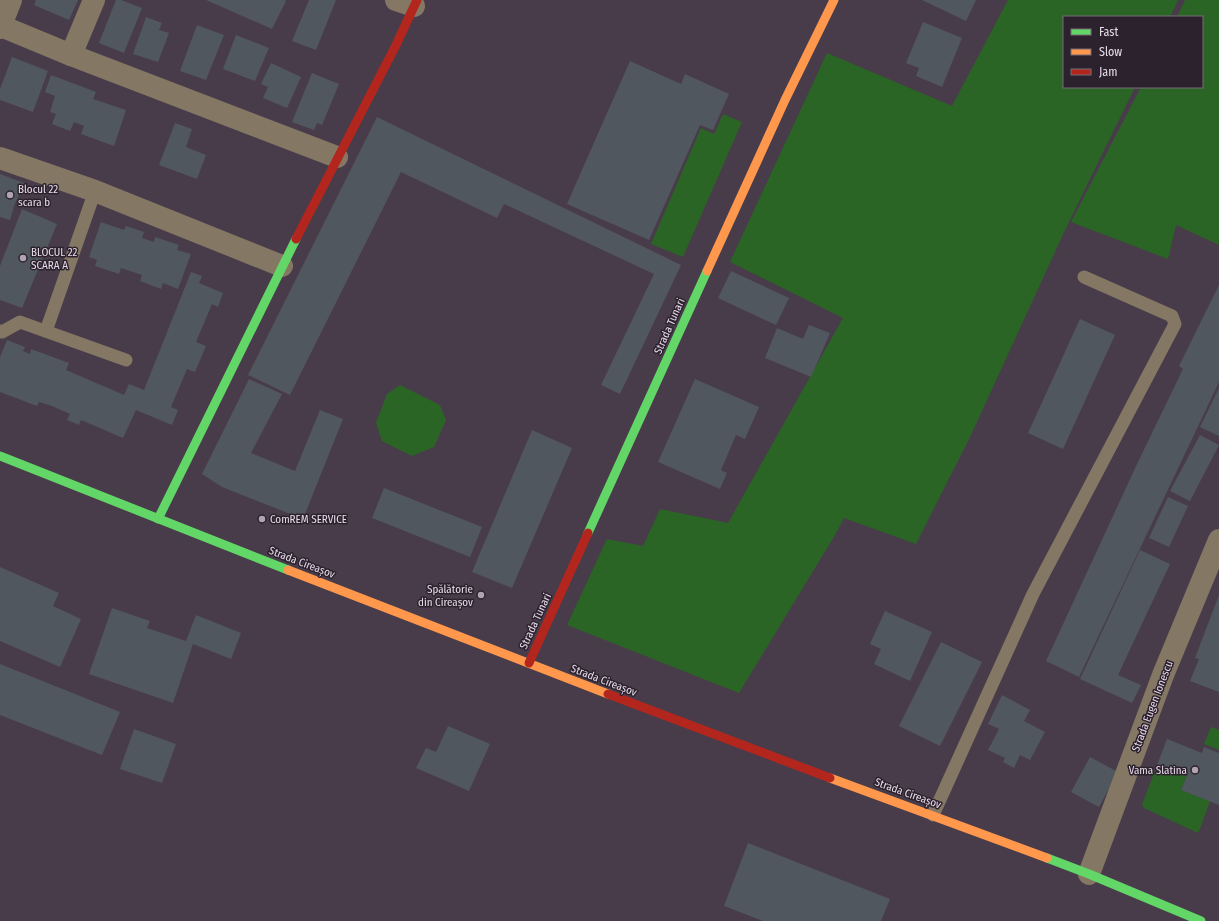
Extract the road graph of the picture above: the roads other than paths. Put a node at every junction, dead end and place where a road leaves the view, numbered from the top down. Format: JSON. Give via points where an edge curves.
{"nodes":[{"id":1,"x":12,"y":0,"type":"edge"},
{"id":2,"x":94,"y":0,"type":"edge"},
{"id":3,"x":834,"y":0,"type":"edge"},
{"id":4,"x":409,"y":2,"type":"edge"},
{"id":5,"x":0,"y":27,"type":"edge"},
{"id":6,"x":71,"y":55,"type":"junction"},
{"id":7,"x":338,"y":157,"type":"junction"},
{"id":8,"x":0,"y":158,"type":"edge"},
{"id":9,"x":95,"y":191,"type":"junction"},
{"id":10,"x":282,"y":266,"type":"junction"},
{"id":11,"x":1084,"y":277,"type":"dead end"},
{"id":12,"x":0,"y":331,"type":"edge"},
{"id":13,"x":46,"y":331,"type":"junction"},
{"id":14,"x":126,"y":360,"type":"dead end"},
{"id":15,"x":0,"y":456,"type":"edge"},
{"id":16,"x":158,"y":519,"type":"junction"},
{"id":17,"x":1219,"y":540,"type":"edge"},
{"id":18,"x":529,"y":663,"type":"junction"},
{"id":19,"x":933,"y":815,"type":"junction"},
{"id":20,"x":1089,"y":874,"type":"junction"},
{"id":21,"x":1202,"y":921,"type":"edge"}],
"edges":[{"from":1,"to":5,"type":"street"},
{"from":2,"to":6,"type":"street"},
{"from":3,"to":18,"type":"street","name":"Strada Tunari","via":[[784,100]]},
{"from":4,"to":7,"type":"street","via":[[395,47]]},
{"from":5,"to":6,"type":"street"},
{"from":6,"to":7,"type":"street"},
{"from":7,"to":10,"type":"street"},
{"from":8,"to":9,"type":"street"},
{"from":9,"to":10,"type":"street"},
{"from":9,"to":13,"type":"lane"},
{"from":10,"to":16,"type":"street"},
{"from":11,"to":19,"type":"lane","via":[[1172,316],[1175,324],[1033,594]]},
{"from":12,"to":13,"type":"lane","via":[[20,322]]},
{"from":13,"to":14,"type":"lane"},
{"from":15,"to":16,"type":"street","name":"Strada Cireașov"},
{"from":16,"to":18,"type":"street","name":"Strada Cireașov"},
{"from":17,"to":20,"type":"street","name":"Strada Eugen Ionescu","via":[[1163,675]]},
{"from":18,"to":19,"type":"street","name":"Strada Cireașov"},
{"from":19,"to":20,"type":"street","name":"Strada Cireașov"},
{"from":20,"to":21,"type":"street","name":"Strada Cireașov"}]}
